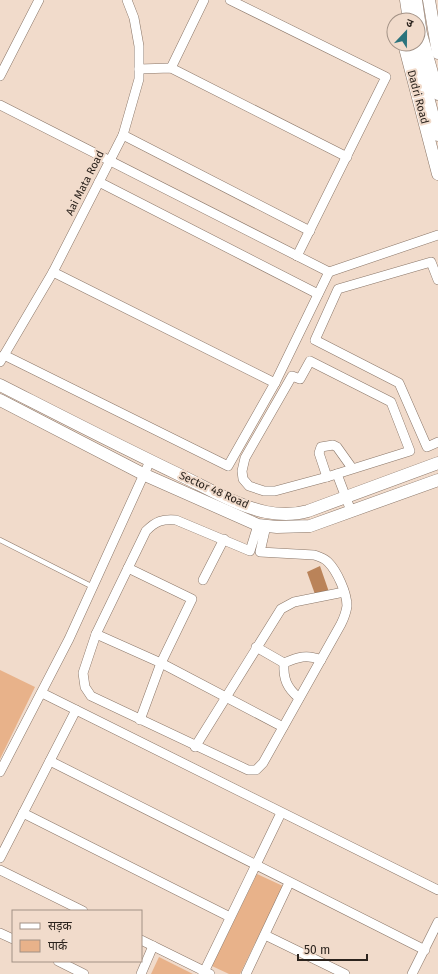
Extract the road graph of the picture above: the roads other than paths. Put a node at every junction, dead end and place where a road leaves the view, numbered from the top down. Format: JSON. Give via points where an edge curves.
{"nodes":[{"id":1,"x":39,"y":0,"type":"edge"},
{"id":2,"x":127,"y":0,"type":"edge"},
{"id":3,"x":204,"y":0,"type":"edge"},
{"id":4,"x":230,"y":0,"type":"edge"},
{"id":5,"x":398,"y":0,"type":"edge"},
{"id":6,"x":406,"y":0,"type":"edge"},
{"id":7,"x":416,"y":0,"type":"edge"},
{"id":8,"x":429,"y":0,"type":"edge"},
{"id":9,"x":400,"y":12,"type":"edge"},
{"id":10,"x":407,"y":12,"type":"edge"},
{"id":11,"x":437,"y":48,"type":"edge"},
{"id":12,"x":406,"y":52,"type":"edge"},
{"id":13,"x":416,"y":52,"type":"edge"},
{"id":14,"x":171,"y":68,"type":"junction"},
{"id":15,"x":139,"y":69,"type":"junction"},
{"id":16,"x":0,"y":75,"type":"edge"},
{"id":17,"x":438,"y":94,"type":"edge"},
{"id":18,"x":0,"y":105,"type":"edge"},
{"id":19,"x":123,"y":135,"type":"junction"},
{"id":20,"x":438,"y":135,"type":"edge"},
{"id":21,"x":347,"y":156,"type":"junction"},
{"id":22,"x":110,"y":160,"type":"junction"},
{"id":23,"x":438,"y":174,"type":"edge"},
{"id":24,"x":99,"y":182,"type":"junction"},
{"id":25,"x":310,"y":231,"type":"junction"},
{"id":26,"x":438,"y":235,"type":"edge"},
{"id":27,"x":298,"y":256,"type":"junction"},
{"id":28,"x":53,"y":272,"type":"junction"},
{"id":29,"x":329,"y":272,"type":"junction"},
{"id":30,"x":438,"y":280,"type":"edge"},
{"id":31,"x":318,"y":294,"type":"junction"},
{"id":32,"x":2,"y":359,"type":"edge"},
{"id":33,"x":276,"y":383,"type":"junction"},
{"id":34,"x":0,"y":385,"type":"edge"},
{"id":35,"x":0,"y":400,"type":"edge"},
{"id":36,"x":438,"y":442,"type":"edge"},
{"id":37,"x":150,"y":461,"type":"junction"},
{"id":38,"x":438,"y":462,"type":"edge"},
{"id":39,"x":352,"y":468,"type":"junction"},
{"id":40,"x":337,"y":474,"type":"junction"},
{"id":41,"x":145,"y":475,"type":"junction"},
{"id":42,"x":327,"y":477,"type":"junction"},
{"id":43,"x":438,"y":480,"type":"edge"},
{"id":44,"x":346,"y":497,"type":"junction"},
{"id":45,"x":351,"y":511,"type":"junction"},
{"id":46,"x":262,"y":526,"type":"junction"},
{"id":47,"x":224,"y":539,"type":"junction"},
{"id":48,"x":0,"y":540,"type":"edge"},
{"id":49,"x":128,"y":568,"type":"junction"},
{"id":50,"x":203,"y":580,"type":"dead end"},
{"id":51,"x":93,"y":588,"type":"junction"},
{"id":52,"x":344,"y":592,"type":"junction"},
{"id":53,"x":96,"y":634,"type":"junction"},
{"id":54,"x":256,"y":647,"type":"junction"},
{"id":55,"x":321,"y":660,"type":"junction"},
{"id":56,"x":161,"y":663,"type":"junction"},
{"id":57,"x":284,"y":663,"type":"junction"},
{"id":58,"x":42,"y":693,"type":"junction"},
{"id":59,"x":225,"y":698,"type":"junction"},
{"id":60,"x":299,"y":698,"type":"junction"},
{"id":61,"x":76,"y":710,"type":"junction"},
{"id":62,"x":140,"y":720,"type":"junction"},
{"id":63,"x":283,"y":727,"type":"junction"},
{"id":64,"x":195,"y":746,"type":"junction"},
{"id":65,"x":50,"y":761,"type":"junction"},
{"id":66,"x":0,"y":772,"type":"edge"},
{"id":67,"x":23,"y":813,"type":"junction"},
{"id":68,"x":281,"y":813,"type":"junction"},
{"id":69,"x":0,"y":858,"type":"edge"},
{"id":70,"x":255,"y":865,"type":"junction"},
{"id":71,"x":0,"y":870,"type":"edge"},
{"id":72,"x":289,"y":882,"type":"junction"},
{"id":73,"x":438,"y":890,"type":"edge"},
{"id":74,"x":81,"y":910,"type":"edge"},
{"id":75,"x":230,"y":917,"type":"junction"},
{"id":76,"x":438,"y":922,"type":"edge"},
{"id":77,"x":0,"y":933,"type":"edge"},
{"id":78,"x":264,"y":935,"type":"junction"},
{"id":79,"x":12,"y":939,"type":"edge"},
{"id":80,"x":142,"y":940,"type":"edge"},
{"id":81,"x":153,"y":946,"type":"junction"},
{"id":82,"x":425,"y":950,"type":"junction"},
{"id":83,"x":60,"y":962,"type":"edge"},
{"id":84,"x":206,"y":973,"type":"edge"},
{"id":85,"x":84,"y":974,"type":"edge"},
{"id":86,"x":141,"y":974,"type":"edge"},
{"id":87,"x":246,"y":974,"type":"edge"},
{"id":88,"x":345,"y":974,"type":"edge"},
{"id":89,"x":412,"y":974,"type":"edge"}],
"edges":[{"from":1,"to":16,"type":"street"},
{"from":2,"to":15,"type":"street","name":"Aai Mata Road","via":[[134,18],[139,46]]},
{"from":3,"to":14,"type":"street"},
{"from":4,"to":21,"type":"street","via":[[386,77]]},
{"from":5,"to":9,"type":"street"},
{"from":6,"to":10,"type":"street"},
{"from":7,"to":17,"type":"street","via":[[421,34]]},
{"from":8,"to":11,"type":"street"},
{"from":12,"to":23,"type":"street","name":"Dadri Road"},
{"from":13,"to":20,"type":"street"},
{"from":14,"to":15,"type":"street"},
{"from":14,"to":21,"type":"street"},
{"from":15,"to":19,"type":"street","name":"Aai Mata Road","via":[[136,93]]},
{"from":18,"to":22,"type":"street"},
{"from":19,"to":22,"type":"street","name":"Aai Mata Road"},
{"from":19,"to":25,"type":"street"},
{"from":21,"to":25,"type":"street"},
{"from":22,"to":24,"type":"street","name":"Aai Mata Road"},
{"from":22,"to":27,"type":"street"},
{"from":24,"to":28,"type":"street","name":"Aai Mata Road"},
{"from":24,"to":31,"type":"street"},
{"from":25,"to":27,"type":"street"},
{"from":26,"to":29,"type":"street"},
{"from":27,"to":29,"type":"street"},
{"from":28,"to":32,"type":"street","name":"Aai Mata Road"},
{"from":28,"to":33,"type":"street"},
{"from":29,"to":31,"type":"street"},
{"from":30,"to":36,"type":"street","via":[[431,262],[338,289],[315,340],[399,383],[427,447]]},
{"from":31,"to":33,"type":"street"},
{"from":32,"to":33,"type":"street","via":[[228,466]]},
{"from":34,"to":37,"type":"street","name":"Sector 48 Road"},
{"from":35,"to":41,"type":"street","name":"Sector 48 Road"},
{"from":37,"to":41,"type":"street"},
{"from":37,"to":44,"type":"street","name":"Sector 48 Road","via":[[248,506],[271,513],[296,514]]},
{"from":38,"to":44,"type":"street","name":"Sector 48 Road"},
{"from":39,"to":40,"type":"street"},
{"from":39,"to":42,"type":"street","via":[[337,447],[321,447],[319,453]]},
{"from":39,"to":42,"type":"street","via":[[410,451],[391,402],[310,361],[300,379],[292,376],[245,458],[243,479],[249,486],[264,491]]},
{"from":40,"to":42,"type":"street"},
{"from":40,"to":44,"type":"street"},
{"from":41,"to":46,"type":"street","name":"Sector 48 Road"},
{"from":41,"to":51,"type":"street"},
{"from":43,"to":45,"type":"street","name":"Sector 48 Road"},
{"from":44,"to":45,"type":"street"},
{"from":45,"to":46,"type":"street","name":"Sector 48 Road","via":[[310,526]]},
{"from":46,"to":47,"type":"street","via":[[250,551]]},
{"from":46,"to":52,"type":"street","via":[[260,552],[314,555],[322,558],[332,568]]},
{"from":47,"to":49,"type":"street","via":[[176,520],[163,519],[146,531]]},
{"from":47,"to":50,"type":"street"},
{"from":48,"to":51,"type":"lane"},
{"from":49,"to":53,"type":"street"},
{"from":49,"to":56,"type":"street","via":[[192,599]]},
{"from":51,"to":58,"type":"street"},
{"from":52,"to":54,"type":"street","via":[[288,604],[275,617]]},
{"from":52,"to":55,"type":"street","via":[[346,613]]},
{"from":53,"to":56,"type":"street"},
{"from":53,"to":62,"type":"street","via":[[83,673],[85,687],[91,696]]},
{"from":54,"to":57,"type":"street"},
{"from":54,"to":59,"type":"street"},
{"from":55,"to":57,"type":"street","via":[[312,656],[300,656]]},
{"from":55,"to":60,"type":"street"},
{"from":56,"to":59,"type":"street"},
{"from":56,"to":62,"type":"street"},
{"from":57,"to":60,"type":"street","via":[[283,674],[288,689]]},
{"from":58,"to":61,"type":"street"},
{"from":58,"to":66,"type":"street"},
{"from":59,"to":63,"type":"street"},
{"from":59,"to":64,"type":"street"},
{"from":60,"to":63,"type":"street"},
{"from":61,"to":65,"type":"street"},
{"from":61,"to":68,"type":"street"},
{"from":62,"to":64,"type":"street"},
{"from":63,"to":64,"type":"street","via":[[263,763],[256,770],[240,768]]},
{"from":65,"to":67,"type":"street"},
{"from":65,"to":70,"type":"street"},
{"from":67,"to":69,"type":"street"},
{"from":67,"to":75,"type":"street"},
{"from":68,"to":70,"type":"street"},
{"from":68,"to":73,"type":"street"},
{"from":70,"to":72,"type":"street"},
{"from":70,"to":75,"type":"street"},
{"from":71,"to":74,"type":"street"},
{"from":72,"to":78,"type":"street"},
{"from":72,"to":82,"type":"street"},
{"from":75,"to":84,"type":"street"},
{"from":76,"to":82,"type":"street"},
{"from":77,"to":79,"type":"street"},
{"from":78,"to":87,"type":"street"},
{"from":78,"to":88,"type":"street"},
{"from":80,"to":81,"type":"street"},
{"from":81,"to":84,"type":"street"},
{"from":81,"to":86,"type":"street"},
{"from":82,"to":89,"type":"street"},
{"from":83,"to":85,"type":"street"}]}
